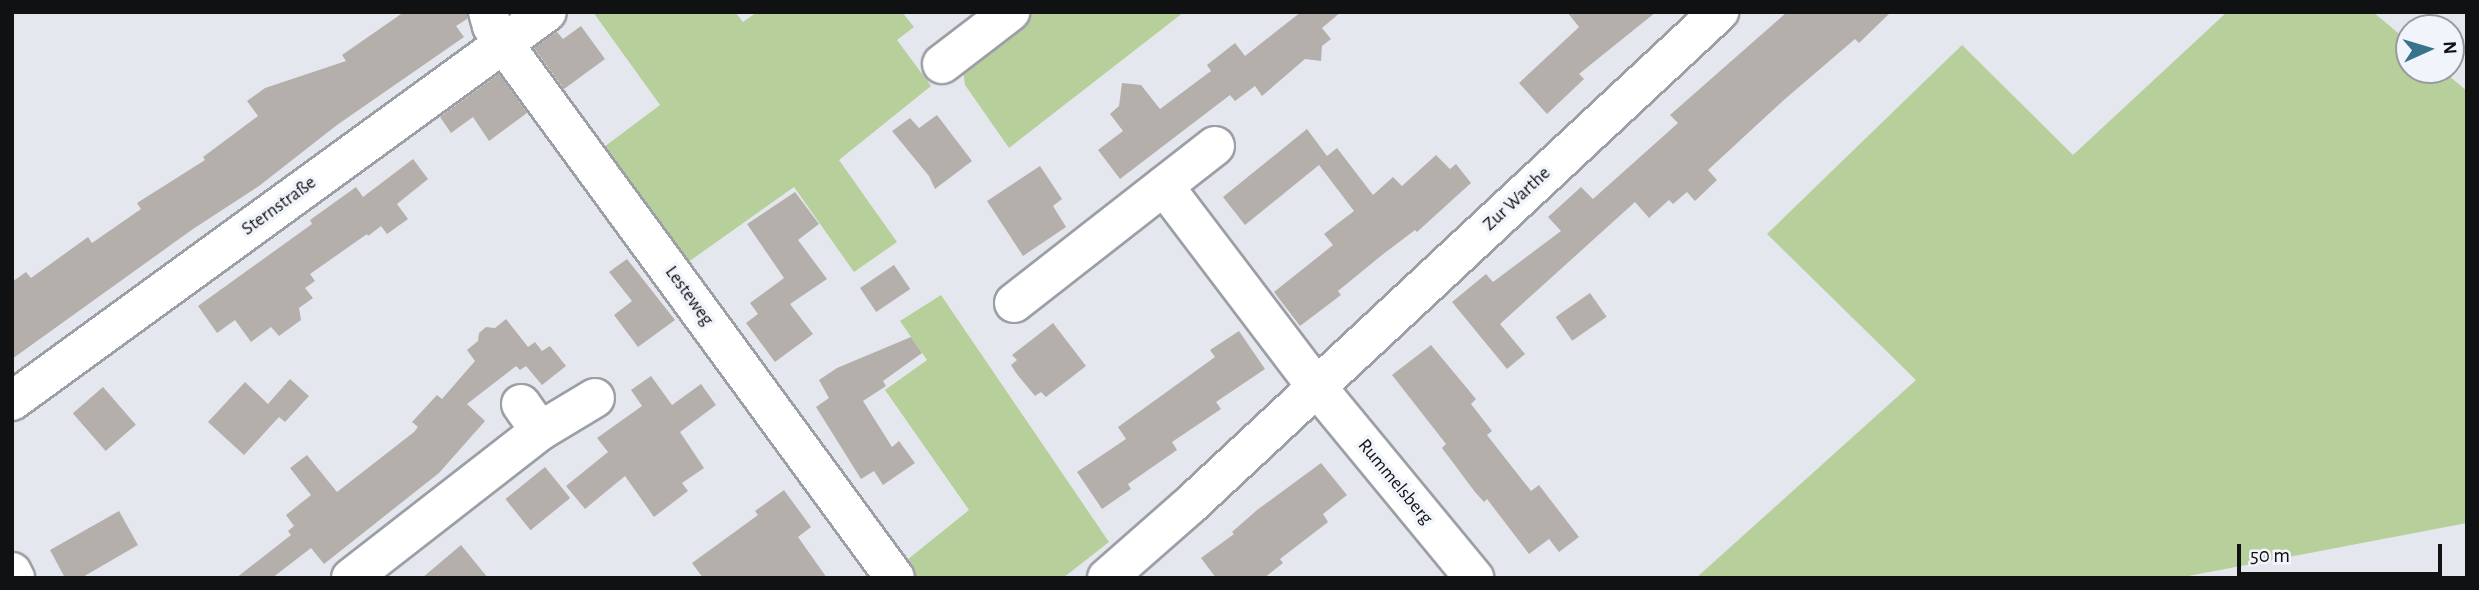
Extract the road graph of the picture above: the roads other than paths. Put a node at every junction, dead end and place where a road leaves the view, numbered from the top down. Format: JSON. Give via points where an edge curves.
{"nodes":[{"id":1,"x":547,"y":12,"type":"edge"},
{"id":2,"x":1010,"y":12,"type":"edge"},
{"id":3,"x":1719,"y":12,"type":"edge"},
{"id":4,"x":496,"y":28,"type":"edge"},
{"id":5,"x":943,"y":64,"type":"dead end"},
{"id":6,"x":1214,"y":146,"type":"dead end"},
{"id":7,"x":1164,"y":186,"type":"junction"},
{"id":8,"x":1014,"y":303,"type":"dead end"},
{"id":9,"x":1316,"y":386,"type":"junction"},
{"id":10,"x":595,"y":398,"type":"dead end"},
{"id":11,"x":12,"y":401,"type":"edge"},
{"id":12,"x":12,"y":572,"type":"edge"},
{"id":13,"x":15,"y":578,"type":"edge"},
{"id":14,"x":351,"y":578,"type":"edge"},
{"id":15,"x":895,"y":578,"type":"edge"},
{"id":16,"x":1107,"y":578,"type":"edge"},
{"id":17,"x":1474,"y":578,"type":"edge"}],
"edges":[{"from":1,"to":4,"type":"street","name":"Sternstraße"},
{"from":2,"to":5,"type":"street"},
{"from":3,"to":9,"type":"street","name":"Zur Warthe"},
{"from":4,"to":11,"type":"street","name":"Sternstraße"},
{"from":4,"to":15,"type":"street","name":"Lesteweg"},
{"from":6,"to":7,"type":"street"},
{"from":7,"to":8,"type":"street"},
{"from":7,"to":9,"type":"street"},
{"from":9,"to":16,"type":"street","name":"Zur Warthe"},
{"from":9,"to":17,"type":"street","name":"Rummelsberg"},
{"from":10,"to":14,"type":"street","via":[[530,418]]},
{"from":12,"to":13,"type":"street"}]}
